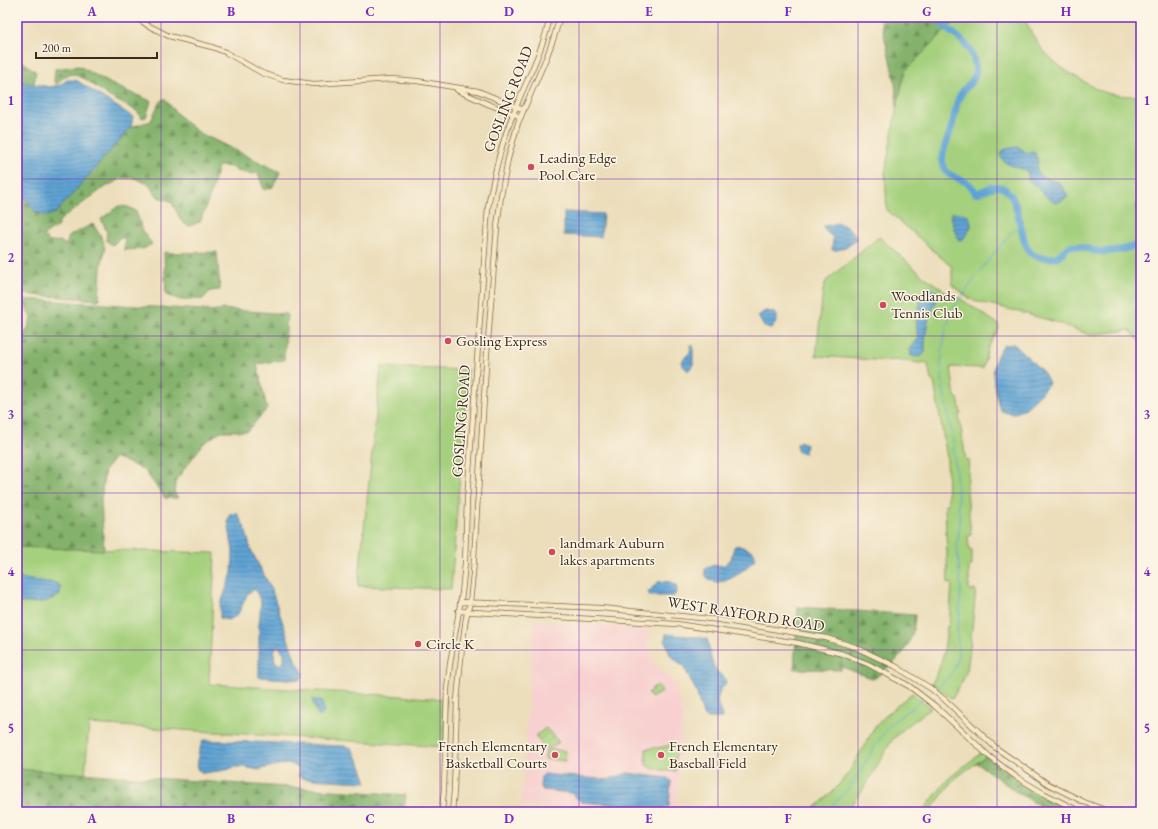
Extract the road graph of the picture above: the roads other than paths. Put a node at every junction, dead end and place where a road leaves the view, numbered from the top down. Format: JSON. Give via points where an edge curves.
{"nodes":[{"id":1,"x":136,"y":17,"type":"edge"},
{"id":2,"x":550,"y":17,"type":"edge"},
{"id":3,"x":560,"y":17,"type":"edge"},
{"id":4,"x":452,"y":87,"type":"junction"},
{"id":5,"x":516,"y":106,"type":"junction"},
{"id":6,"x":524,"y":110,"type":"junction"},
{"id":7,"x":513,"y":114,"type":"junction"},
{"id":8,"x":521,"y":117,"type":"junction"},
{"id":9,"x":460,"y":602,"type":"junction"},
{"id":10,"x":470,"y":602,"type":"junction"},
{"id":11,"x":458,"y":611,"type":"junction"},
{"id":12,"x":468,"y":611,"type":"junction"},
{"id":13,"x":774,"y":628,"type":"junction"},
{"id":14,"x":772,"y":639,"type":"junction"},
{"id":15,"x":442,"y":812,"type":"edge"},
{"id":16,"x":452,"y":812,"type":"edge"},
{"id":17,"x":1081,"y":812,"type":"edge"},
{"id":18,"x":1110,"y":812,"type":"edge"}],
"edges":[{"from":1,"to":4,"type":"main road","via":[[169,36],[225,52],[262,73],[283,80],[314,84],[401,79]]},
{"from":2,"to":5,"type":"main road","name":"GOSLING ROAD","via":[[536,60]]},
{"from":3,"to":6,"type":"main road","name":"GOSLING ROAD"},
{"from":4,"to":5,"type":"main road","via":[[478,91]]},
{"from":4,"to":7,"type":"main road"},
{"from":5,"to":6,"type":"main road"},
{"from":5,"to":7,"type":"main road","name":"GOSLING ROAD"},
{"from":6,"to":8,"type":"main road","name":"GOSLING ROAD"},
{"from":7,"to":8,"type":"main road"},
{"from":7,"to":9,"type":"main road","name":"GOSLING ROAD","via":[[494,172],[488,207],[467,500],[466,547]]},
{"from":8,"to":10,"type":"main road","name":"GOSLING ROAD","via":[[500,196]]},
{"from":9,"to":10,"type":"main road","name":"WEST RAYFORD ROAD"},
{"from":9,"to":11,"type":"main road","name":"GOSLING ROAD"},
{"from":10,"to":12,"type":"main road","name":"GOSLING ROAD"},
{"from":10,"to":13,"type":"main road","name":"WEST RAYFORD ROAD","via":[[640,611]]},
{"from":11,"to":12,"type":"main road","name":"WEST RAYFORD ROAD"},
{"from":11,"to":15,"type":"main road","name":"GOSLING ROAD","via":[[447,689]]},
{"from":12,"to":14,"type":"main road","name":"WEST RAYFORD ROAD","via":[[677,624]]},
{"from":12,"to":16,"type":"main road","name":"GOSLING ROAD","via":[[458,696]]},
{"from":13,"to":14,"type":"main road"},
{"from":13,"to":18,"type":"main road","name":"WEST RAYFORD ROAD","via":[[826,638],[895,666],[944,699],[996,748],[1021,766],[1048,784]]},
{"from":14,"to":17,"type":"main road","name":"WEST RAYFORD ROAD","via":[[843,654],[886,673],[909,686],[935,706],[990,757],[1015,776]]}]}
